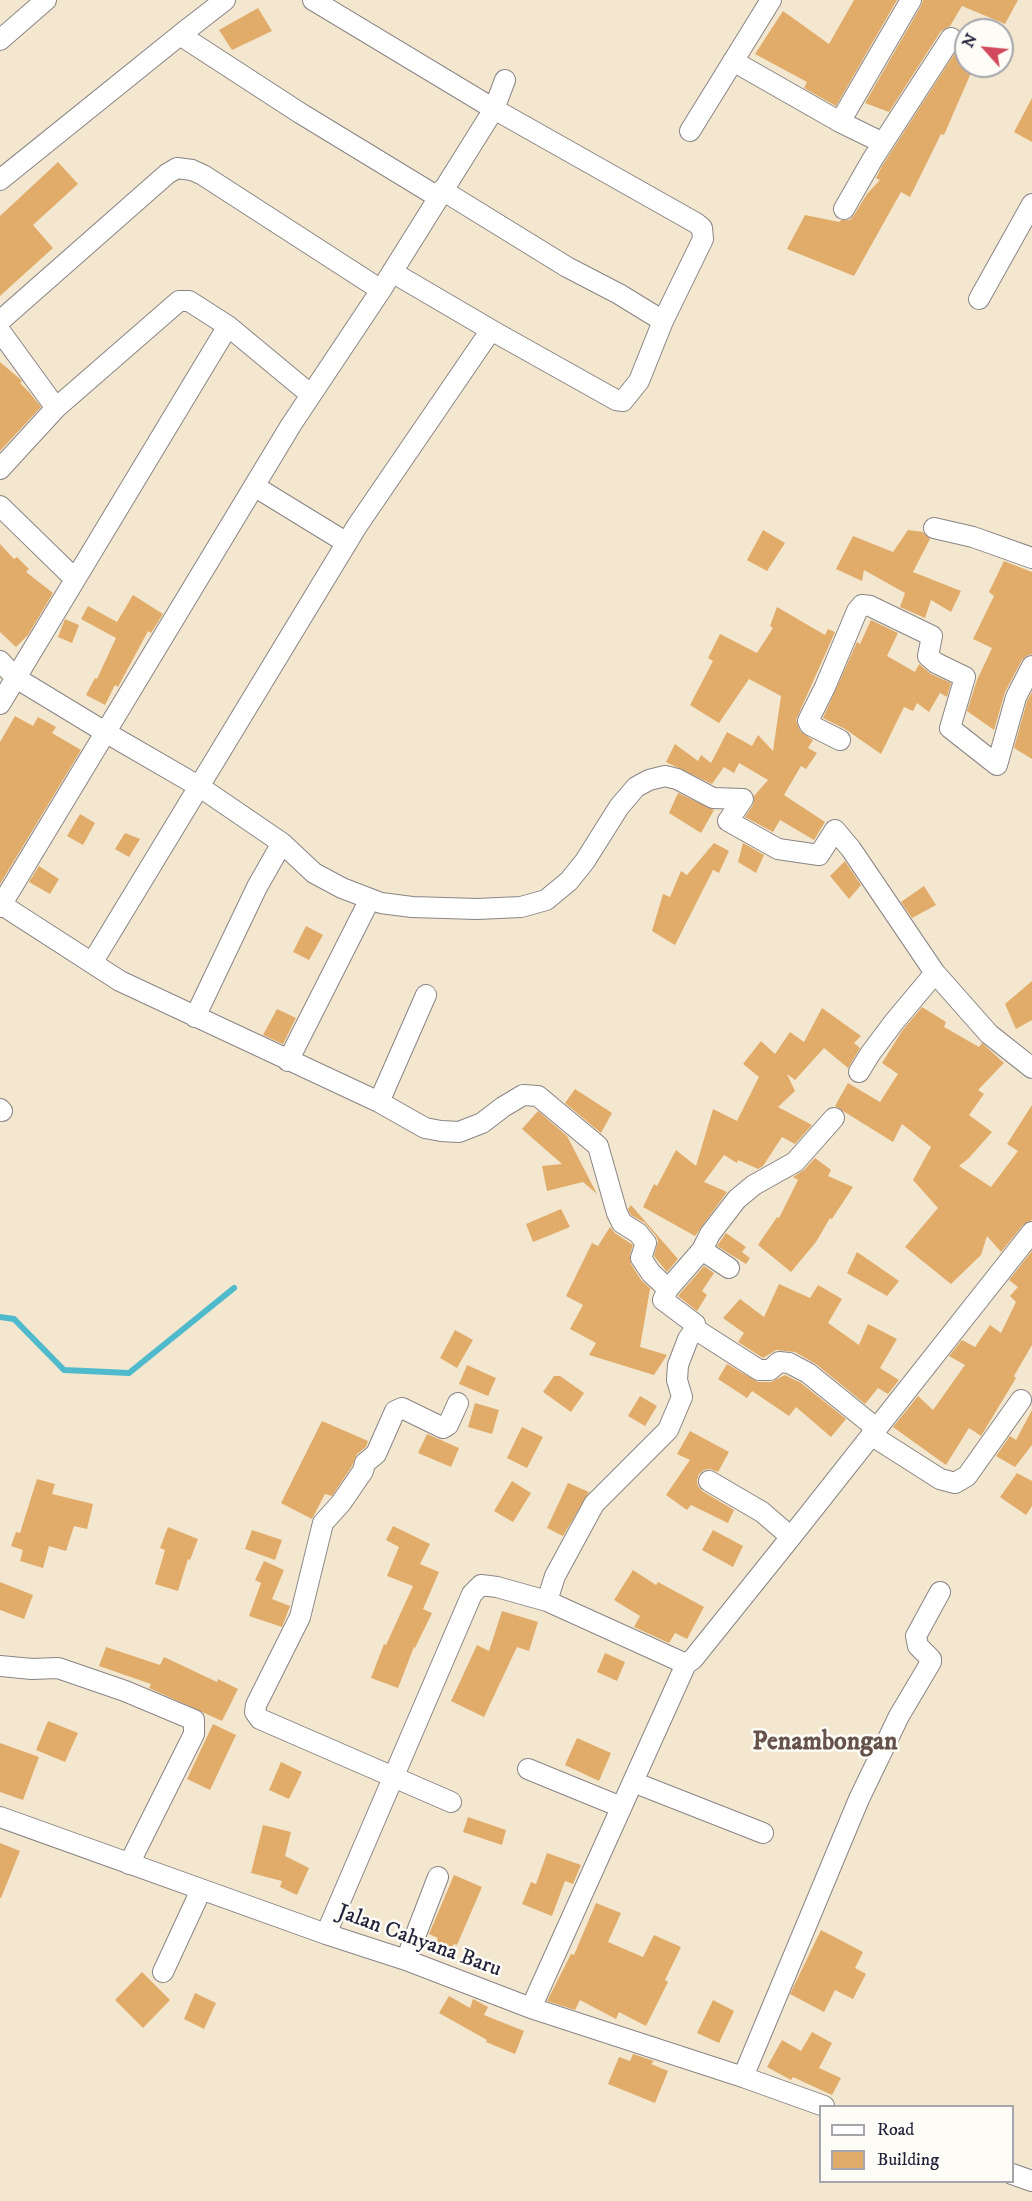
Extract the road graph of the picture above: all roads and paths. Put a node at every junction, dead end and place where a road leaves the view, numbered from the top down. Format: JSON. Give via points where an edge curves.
{"nodes":[{"id":1,"x":46,"y":0,"type":"edge"},
{"id":2,"x":225,"y":0,"type":"edge"},
{"id":3,"x":313,"y":0,"type":"edge"},
{"id":4,"x":771,"y":0,"type":"edge"},
{"id":5,"x":911,"y":0,"type":"edge"},
{"id":6,"x":180,"y":35,"type":"junction"},
{"id":7,"x":951,"y":38,"type":"dead end"},
{"id":8,"x":0,"y":40,"type":"edge"},
{"id":9,"x":734,"y":61,"type":"junction"},
{"id":10,"x":505,"y":80,"type":"dead end"},
{"id":11,"x":494,"y":109,"type":"junction"},
{"id":12,"x":840,"y":122,"type":"junction"},
{"id":13,"x":690,"y":131,"type":"dead end"},
{"id":14,"x":883,"y":143,"type":"junction"},
{"id":15,"x":0,"y":180,"type":"edge"},
{"id":16,"x":440,"y":194,"type":"junction"},
{"id":17,"x":1032,"y":204,"type":"edge"},
{"id":18,"x":844,"y":208,"type":"dead end"},
{"id":19,"x":392,"y":272,"type":"junction"},
{"id":20,"x":381,"y":290,"type":"junction"},
{"id":21,"x":979,"y":299,"type":"dead end"},
{"id":22,"x":0,"y":321,"type":"edge"},
{"id":23,"x":663,"y":321,"type":"junction"},
{"id":24,"x":228,"y":326,"type":"junction"},
{"id":25,"x":491,"y":330,"type":"junction"},
{"id":26,"x":0,"y":331,"type":"edge"},
{"id":27,"x":310,"y":394,"type":"junction"},
{"id":28,"x":56,"y":408,"type":"junction"},
{"id":29,"x":0,"y":470,"type":"edge"},
{"id":30,"x":254,"y":486,"type":"junction"},
{"id":31,"x":0,"y":506,"type":"edge"},
{"id":32,"x":934,"y":528,"type":"dead end"},
{"id":33,"x":347,"y":543,"type":"junction"},
{"id":34,"x":1032,"y":558,"type":"edge"},
{"id":35,"x":75,"y":579,"type":"junction"},
{"id":36,"x":0,"y":661,"type":"edge"},
{"id":37,"x":1032,"y":666,"type":"edge"},
{"id":38,"x":16,"y":678,"type":"junction"},
{"id":39,"x":0,"y":704,"type":"edge"},
{"id":40,"x":105,"y":732,"type":"junction"},
{"id":41,"x":840,"y":740,"type":"dead end"},
{"id":42,"x":200,"y":787,"type":"junction"},
{"id":43,"x":274,"y":838,"type":"junction"},
{"id":44,"x":370,"y":898,"type":"junction"},
{"id":45,"x":1,"y":906,"type":"edge"},
{"id":46,"x":92,"y":963,"type":"junction"},
{"id":47,"x":935,"y":973,"type":"junction"},
{"id":48,"x":426,"y":995,"type":"dead end"},
{"id":49,"x":195,"y":1017,"type":"junction"},
{"id":50,"x":288,"y":1061,"type":"junction"},
{"id":51,"x":1032,"y":1068,"type":"edge"},
{"id":52,"x":859,"y":1072,"type":"dead end"},
{"id":53,"x":379,"y":1102,"type":"junction"},
{"id":54,"x":834,"y":1118,"type":"dead end"},
{"id":55,"x":1032,"y":1232,"type":"edge"},
{"id":56,"x":702,"y":1250,"type":"junction"},
{"id":57,"x":729,"y":1268,"type":"dead end"},
{"id":58,"x":668,"y":1289,"type":"junction"},
{"id":59,"x":696,"y":1329,"type":"junction"},
{"id":60,"x":1021,"y":1400,"type":"dead end"},
{"id":61,"x":458,"y":1403,"type":"dead end"},
{"id":62,"x":873,"y":1431,"type":"junction"},
{"id":63,"x":710,"y":1481,"type":"dead end"},
{"id":64,"x":791,"y":1537,"type":"junction"},
{"id":65,"x":940,"y":1592,"type":"dead end"},
{"id":66,"x":547,"y":1601,"type":"junction"},
{"id":67,"x":686,"y":1664,"type":"junction"},
{"id":68,"x":0,"y":1666,"type":"edge"},
{"id":69,"x":528,"y":1769,"type":"dead end"},
{"id":70,"x":393,"y":1779,"type":"junction"},
{"id":71,"x":633,"y":1782,"type":"junction"},
{"id":72,"x":451,"y":1802,"type":"dead end"},
{"id":73,"x":621,"y":1807,"type":"junction"},
{"id":74,"x":0,"y":1817,"type":"edge"},
{"id":75,"x":763,"y":1833,"type":"dead end"},
{"id":76,"x":129,"y":1864,"type":"junction"},
{"id":77,"x":438,"y":1877,"type":"dead end"},
{"id":78,"x":201,"y":1890,"type":"junction"},
{"id":79,"x":326,"y":1934,"type":"junction"},
{"id":80,"x":406,"y":1960,"type":"junction"},
{"id":81,"x":163,"y":1972,"type":"dead end"},
{"id":82,"x":531,"y":2008,"type":"junction"},
{"id":83,"x":743,"y":2078,"type":"junction"},
{"id":84,"x":821,"y":2105,"type":"edge"},
{"id":85,"x":1014,"y":2175,"type":"edge"},
{"id":86,"x":1032,"y":2181,"type":"edge"}],
"edges":[{"from":1,"to":8,"type":"street"},
{"from":2,"to":6,"type":"street"},
{"from":3,"to":11,"type":"street"},
{"from":4,"to":9,"type":"street"},
{"from":5,"to":12,"type":"street"},
{"from":6,"to":15,"type":"street"},
{"from":6,"to":16,"type":"street","via":[[300,113]]},
{"from":7,"to":14,"type":"street"},
{"from":9,"to":12,"type":"street"},
{"from":9,"to":13,"type":"street"},
{"from":10,"to":11,"type":"street"},
{"from":11,"to":16,"type":"street"},
{"from":11,"to":23,"type":"street","via":[[702,228],[703,239]]},
{"from":12,"to":14,"type":"street"},
{"from":14,"to":18,"type":"street"},
{"from":16,"to":19,"type":"street"},
{"from":16,"to":23,"type":"street"},
{"from":17,"to":21,"type":"street"},
{"from":19,"to":20,"type":"street"},
{"from":19,"to":25,"type":"street"},
{"from":20,"to":22,"type":"street","via":[[202,175],[177,168]]},
{"from":20,"to":27,"type":"street"},
{"from":23,"to":25,"type":"street","via":[[639,381],[623,401]]},
{"from":24,"to":27,"type":"street"},
{"from":24,"to":28,"type":"street","via":[[189,302],[179,301]]},
{"from":24,"to":35,"type":"street"},
{"from":25,"to":33,"type":"street"},
{"from":26,"to":28,"type":"street"},
{"from":27,"to":30,"type":"street"},
{"from":28,"to":29,"type":"street"},
{"from":30,"to":33,"type":"street"},
{"from":30,"to":40,"type":"street"},
{"from":31,"to":35,"type":"street"},
{"from":32,"to":34,"type":"street"},
{"from":33,"to":42,"type":"street"},
{"from":35,"to":38,"type":"street"},
{"from":36,"to":38,"type":"street"},
{"from":37,"to":41,"type":"street","via":[[1016,697],[997,765],[950,728],[965,677],[928,656],[932,636],[862,605],[808,721]]},
{"from":38,"to":39,"type":"street"},
{"from":38,"to":40,"type":"street"},
{"from":40,"to":42,"type":"street"},
{"from":40,"to":45,"type":"street"},
{"from":42,"to":43,"type":"street"},
{"from":42,"to":46,"type":"street"},
{"from":43,"to":44,"type":"street","via":[[314,873]]},
{"from":43,"to":49,"type":"street","via":[[257,887]]},
{"from":44,"to":47,"type":"street","via":[[412,907],[477,909],[521,907],[546,900],[585,861],[618,807],[636,787],[665,776],[713,798],[743,800],[728,821],[778,849],[819,855],[835,830]]},
{"from":44,"to":50,"type":"street"},
{"from":45,"to":46,"type":"street"},
{"from":46,"to":49,"type":"street"},
{"from":47,"to":51,"type":"street","via":[[989,1034]]},
{"from":47,"to":52,"type":"street"},
{"from":48,"to":53,"type":"street"},
{"from":49,"to":50,"type":"street"},
{"from":50,"to":53,"type":"street"},
{"from":53,"to":58,"type":"street","via":[[424,1128],[459,1132],[482,1123],[523,1095],[538,1096],[598,1146],[617,1213],[646,1243],[640,1258]]},
{"from":54,"to":56,"type":"street","via":[[795,1162],[737,1199]]},
{"from":55,"to":62,"type":"street"},
{"from":56,"to":57,"type":"street"},
{"from":56,"to":58,"type":"street"},
{"from":58,"to":59,"type":"street","via":[[663,1300]]},
{"from":59,"to":62,"type":"street","via":[[759,1370],[789,1362],[808,1373]]},
{"from":59,"to":66,"type":"street","via":[[678,1365],[682,1397],[668,1430],[594,1504],[555,1576]]},
{"from":60,"to":62,"type":"street","via":[[961,1482],[940,1479]]},
{"from":61,"to":70,"type":"street","via":[[443,1428],[402,1408],[395,1411],[376,1454],[365,1463],[347,1496],[323,1523],[300,1617],[256,1705],[260,1719]]},
{"from":62,"to":64,"type":"street"},
{"from":63,"to":64,"type":"street","via":[[762,1512]]},
{"from":64,"to":67,"type":"street"},
{"from":65,"to":83,"type":"street","via":[[916,1636],[931,1662],[899,1716],[860,1799]]},
{"from":66,"to":67,"type":"street"},
{"from":66,"to":70,"type":"street","via":[[481,1585],[472,1594]]},
{"from":67,"to":71,"type":"street"},
{"from":68,"to":76,"type":"street","via":[[58,1668],[194,1720],[194,1734]]},
{"from":69,"to":73,"type":"street"},
{"from":70,"to":72,"type":"street"},
{"from":70,"to":79,"type":"street"},
{"from":71,"to":73,"type":"street"},
{"from":71,"to":75,"type":"street"},
{"from":73,"to":82,"type":"street"},
{"from":74,"to":76,"type":"street","name":"Jalan Cahyana Baru"},
{"from":76,"to":78,"type":"street","name":"Jalan Cahyana Baru"},
{"from":77,"to":80,"type":"street"},
{"from":78,"to":79,"type":"street","name":"Jalan Cahyana Baru"},
{"from":78,"to":81,"type":"street"},
{"from":79,"to":80,"type":"street","name":"Jalan Cahyana Baru"},
{"from":80,"to":82,"type":"street","name":"Jalan Cahyana Baru"},
{"from":82,"to":83,"type":"street","name":"Jalan Cahyana Baru"},
{"from":83,"to":84,"type":"street","name":"Jalan Cahyana Baru"},
{"from":85,"to":86,"type":"street"}]}
